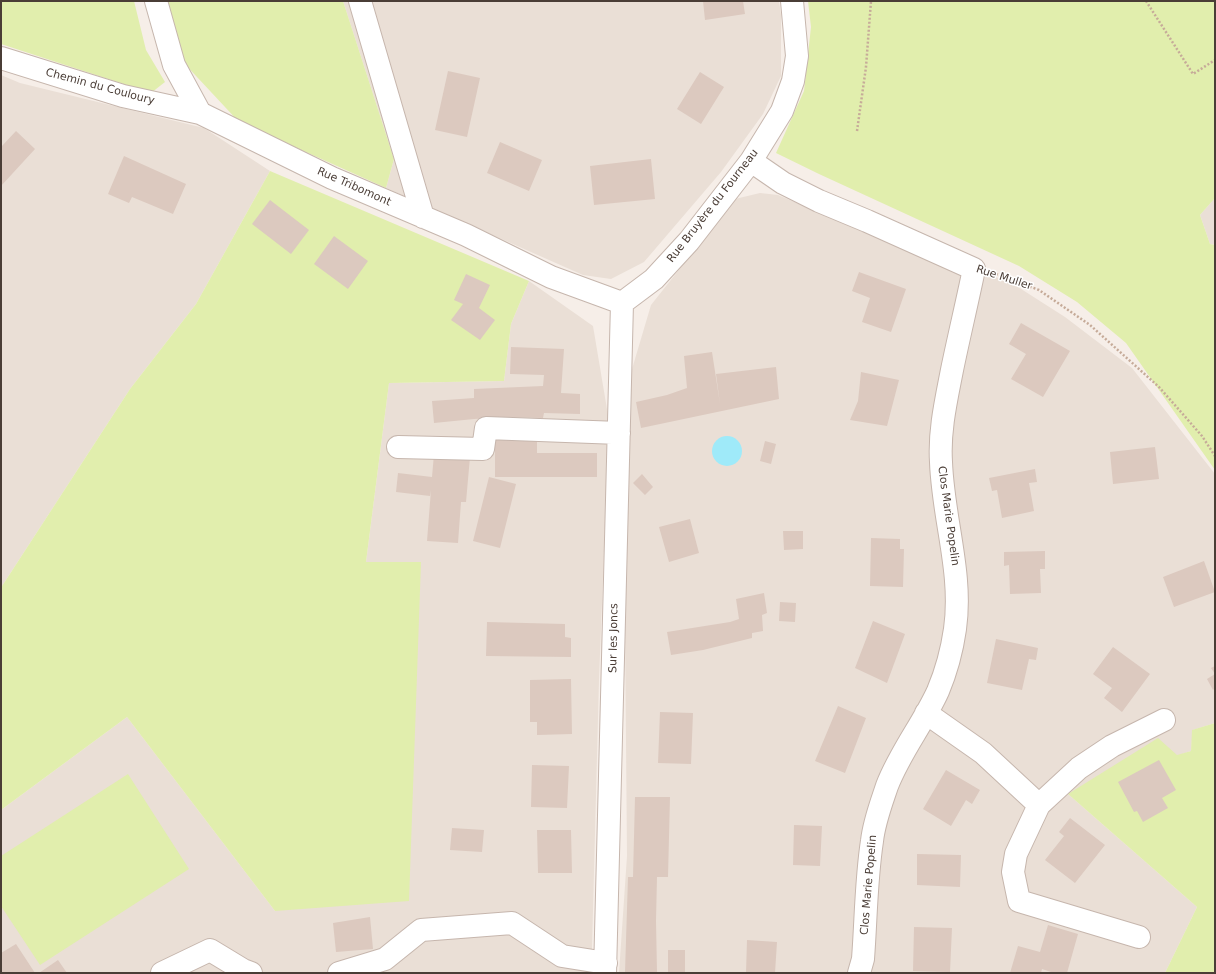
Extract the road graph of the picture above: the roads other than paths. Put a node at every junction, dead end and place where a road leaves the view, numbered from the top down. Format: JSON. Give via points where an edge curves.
{"nodes":[{"id":1,"x":156,"y":1,"type":"edge"},
{"id":2,"x":360,"y":1,"type":"edge"},
{"id":3,"x":792,"y":1,"type":"edge"},
{"id":4,"x":1,"y":58,"type":"edge"},
{"id":5,"x":200,"y":113,"type":"junction"},
{"id":6,"x":751,"y":161,"type":"junction"},
{"id":7,"x":423,"y":217,"type":"junction"},
{"id":8,"x":974,"y":269,"type":"joint"},
{"id":9,"x":622,"y":303,"type":"junction"},
{"id":10,"x":619,"y":433,"type":"junction"},
{"id":11,"x":398,"y":447,"type":"dead end"},
{"id":12,"x":926,"y":713,"type":"junction"},
{"id":13,"x":1164,"y":720,"type":"dead end"},
{"id":14,"x":1039,"y":805,"type":"junction"},
{"id":15,"x":1139,"y":938,"type":"dead end"},
{"id":16,"x":606,"y":968,"type":"edge"},
{"id":17,"x":162,"y":973,"type":"edge"},
{"id":18,"x":251,"y":973,"type":"edge"},
{"id":19,"x":339,"y":973,"type":"edge"},
{"id":20,"x":859,"y":973,"type":"edge"}],
"edges":[{"from":1,"to":5,"type":"street","via":[[174,65]]},
{"from":2,"to":7,"type":"street"},
{"from":3,"to":6,"type":"street","name":"Rue Bruyère du Fourneau","via":[[797,56],[793,81],[782,111]]},
{"from":4,"to":5,"type":"street","name":"Chemin du Couloury","via":[[123,96]]},
{"from":5,"to":7,"type":"street","name":"Rue Tribomont","via":[[332,178]]},
{"from":6,"to":8,"type":"street","name":"Rue Muller","via":[[782,183],[819,201]]},
{"from":6,"to":9,"type":"street","name":"Rue Bruyère du Fourneau","via":[[689,241],[654,279]]},
{"from":7,"to":9,"type":"street","name":"Rue Tribomont","via":[[551,277]]},
{"from":8,"to":12,"type":"street","name":"Clos Marie Popelin","via":[[944,408],[941,436],[945,507],[956,569],[955,628],[951,651],[938,691]]},
{"from":9,"to":10,"type":"street","name":"Sur les Joncs"},
{"from":10,"to":11,"type":"street","via":[[486,428],[483,449]]},
{"from":10,"to":16,"type":"street","name":"Sur les Joncs"},
{"from":12,"to":14,"type":"street","via":[[983,754]]},
{"from":12,"to":20,"type":"street","name":"Clos Marie Popelin","via":[[900,756],[878,811],[872,840],[863,959]]},
{"from":13,"to":14,"type":"street","via":[[1112,746],[1079,768]]},
{"from":14,"to":15,"type":"street","via":[[1016,854],[1012,872],[1019,901]]},
{"from":16,"to":19,"type":"street","via":[[562,956],[512,922],[422,930],[385,959]]},
{"from":17,"to":18,"type":"street","via":[[210,950]]}]}
